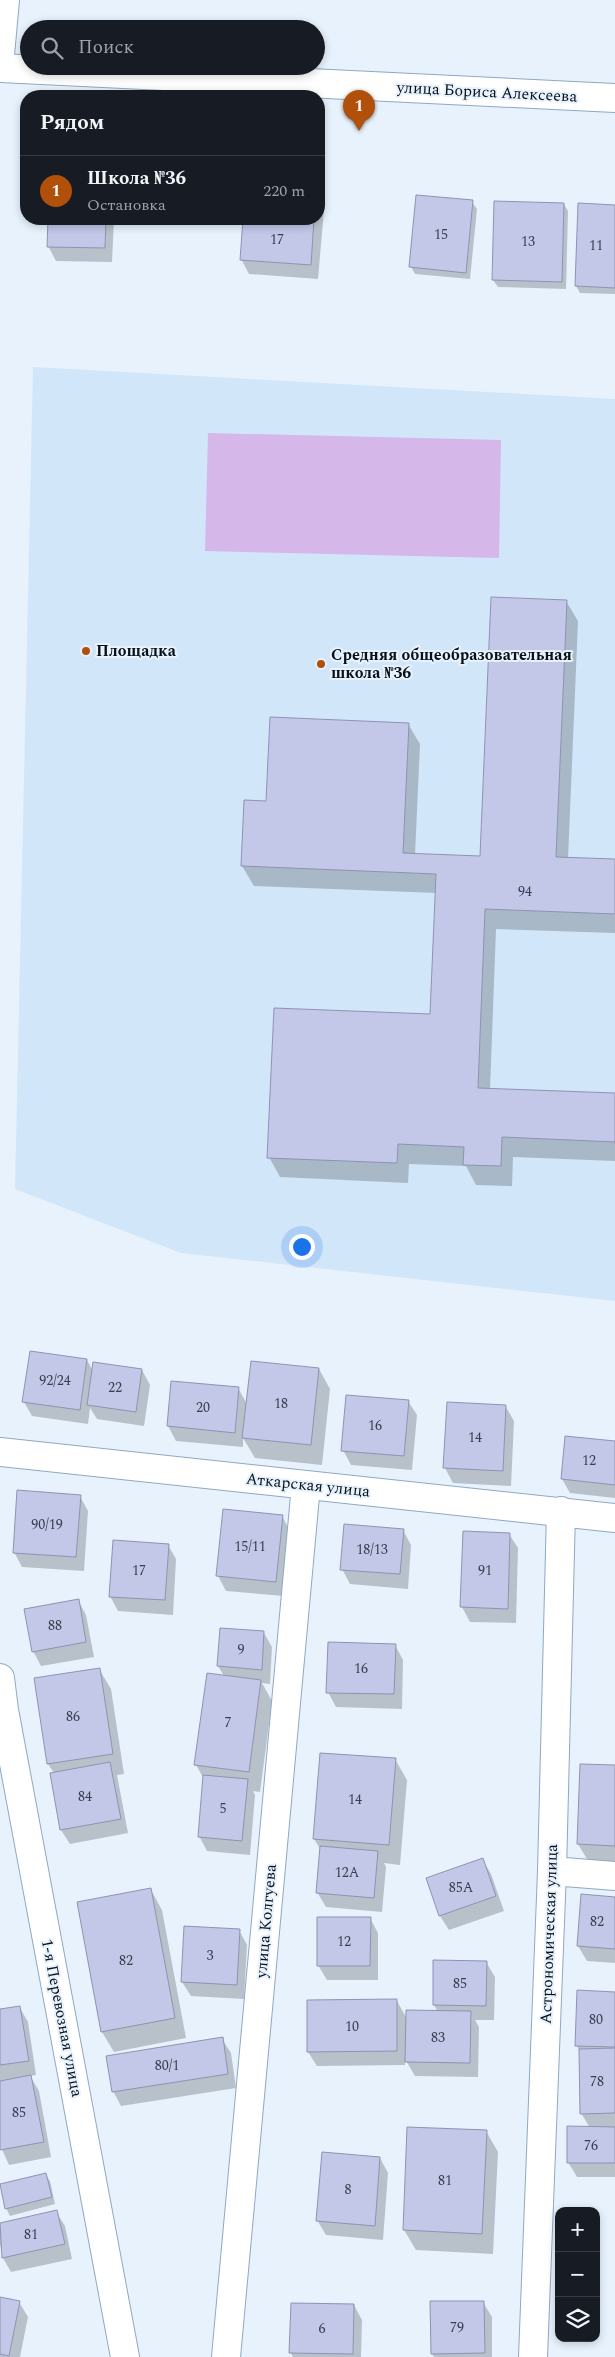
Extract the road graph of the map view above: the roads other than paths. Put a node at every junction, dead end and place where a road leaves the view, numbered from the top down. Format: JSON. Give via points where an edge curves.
{"nodes":[{"id":1,"x":5,"y":0,"type":"edge"},
{"id":2,"x":0,"y":55,"type":"edge"},
{"id":3,"x":0,"y":68,"type":"edge"},
{"id":4,"x":20,"y":69,"type":"edge"},
{"id":5,"x":144,"y":75,"type":"edge"},
{"id":6,"x":615,"y":98,"type":"edge"},
{"id":7,"x":0,"y":1452,"type":"edge"},
{"id":8,"x":306,"y":1485,"type":"junction"},
{"id":9,"x":561,"y":1511,"type":"junction"},
{"id":10,"x":615,"y":1518,"type":"edge"},
{"id":11,"x":0,"y":1678,"type":"edge"},
{"id":12,"x":2,"y":1710,"type":"edge"},
{"id":13,"x":552,"y":1871,"type":"junction"},
{"id":14,"x":615,"y":1876,"type":"edge"},
{"id":15,"x":125,"y":2357,"type":"edge"},
{"id":16,"x":226,"y":2357,"type":"edge"},
{"id":17,"x":533,"y":2357,"type":"edge"}],
"edges":[{"from":1,"to":2,"type":"street"},
{"from":3,"to":4,"type":"street","name":"улица Бориса Алексеева"},
{"from":5,"to":6,"type":"street","name":"улица Бориса Алексеева"},
{"from":7,"to":8,"type":"street","name":"Аткарская улица"},
{"from":8,"to":9,"type":"street","name":"Аткарская улица"},
{"from":8,"to":16,"type":"street","name":"улица Колгуева"},
{"from":9,"to":10,"type":"street","name":"Аткарская улица"},
{"from":9,"to":13,"type":"street","name":"Астрономическая улица"},
{"from":11,"to":12,"type":"street","name":"1-я Перевозная улица"},
{"from":12,"to":15,"type":"street","name":"1-я Перевозная улица"},
{"from":13,"to":14,"type":"street"},
{"from":13,"to":17,"type":"street","name":"Астрономическая улица"}]}
